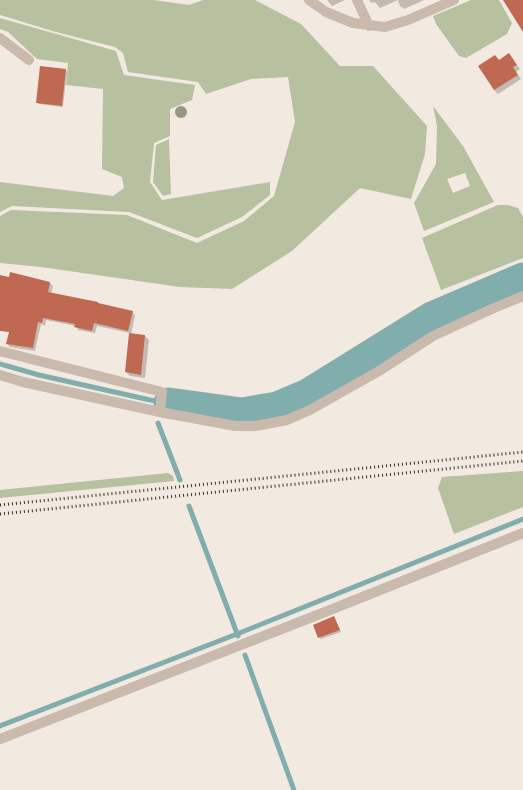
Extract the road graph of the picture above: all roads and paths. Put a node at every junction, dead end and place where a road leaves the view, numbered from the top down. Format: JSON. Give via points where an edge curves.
{"nodes":[{"id":1,"x":309,"y":0,"type":"edge"},
{"id":2,"x":357,"y":0,"type":"edge"},
{"id":3,"x":454,"y":0,"type":"edge"},
{"id":4,"x":369,"y":26,"type":"junction"},
{"id":5,"x":0,"y":38,"type":"edge"},
{"id":6,"x":29,"y":60,"type":"dead end"},
{"id":7,"x":523,"y":296,"type":"edge"},
{"id":8,"x":0,"y":351,"type":"edge"},
{"id":9,"x":0,"y":375,"type":"edge"},
{"id":10,"x":161,"y":405,"type":"junction"},
{"id":11,"x":523,"y":533,"type":"edge"},
{"id":12,"x":0,"y":739,"type":"edge"}],
"edges":[{"from":1,"to":4,"type":"street","via":[[326,12],[353,24]]},
{"from":2,"to":4,"type":"street"},
{"from":3,"to":4,"type":"street","via":[[408,20],[385,27]]},
{"from":5,"to":6,"type":"street"},
{"from":7,"to":10,"type":"street","via":[[433,336],[379,371],[287,420],[256,426],[235,426]]},
{"from":8,"to":10,"type":"street","via":[[162,392]]},
{"from":9,"to":10,"type":"street","via":[[23,382]]},
{"from":11,"to":12,"type":"street"}]}
